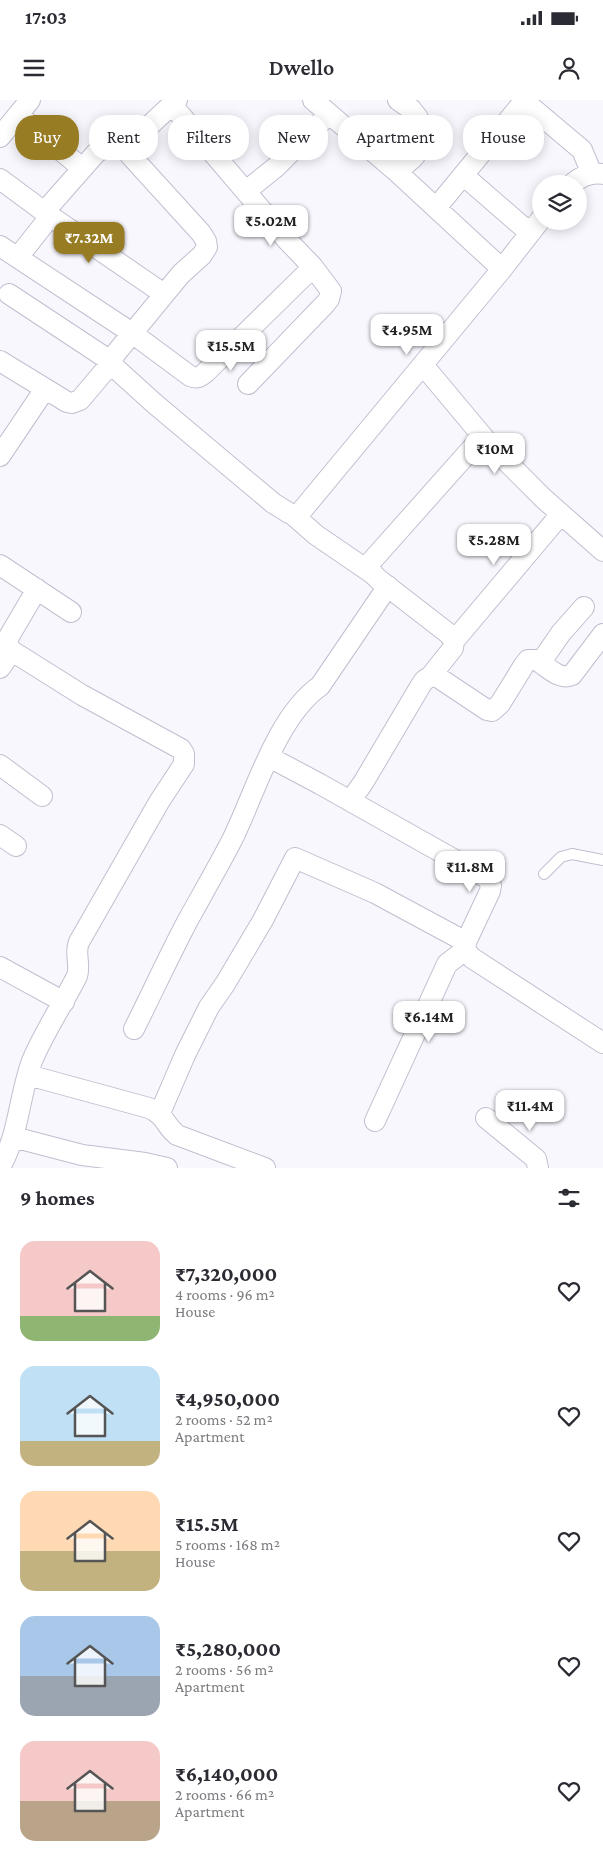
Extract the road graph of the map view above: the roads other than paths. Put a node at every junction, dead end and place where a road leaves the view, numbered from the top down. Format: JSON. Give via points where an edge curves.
{"nodes":[{"id":1,"x":313,"y":100,"type":"edge"},
{"id":2,"x":398,"y":100,"type":"edge"},
{"id":3,"x":525,"y":101,"type":"edge"},
{"id":4,"x":175,"y":102,"type":"edge"},
{"id":5,"x":329,"y":114,"type":"junction"},
{"id":6,"x":158,"y":118,"type":"edge"},
{"id":7,"x":11,"y":120,"type":"edge"},
{"id":8,"x":89,"y":160,"type":"edge"},
{"id":9,"x":134,"y":160,"type":"edge"},
{"id":10,"x":82,"y":168,"type":"junction"},
{"id":11,"x":397,"y":172,"type":"junction"},
{"id":12,"x":597,"y":174,"type":"edge"},
{"id":13,"x":463,"y":175,"type":"junction"},
{"id":14,"x":0,"y":179,"type":"edge"},
{"id":15,"x":246,"y":191,"type":"junction"},
{"id":16,"x":436,"y":208,"type":"junction"},
{"id":17,"x":50,"y":216,"type":"junction"},
{"id":18,"x":532,"y":223,"type":"edge"},
{"id":19,"x":533,"y":230,"type":"edge"},
{"id":20,"x":0,"y":246,"type":"edge"},
{"id":21,"x":18,"y":257,"type":"junction"},
{"id":22,"x":313,"y":267,"type":"junction"},
{"id":23,"x":502,"y":269,"type":"junction"},
{"id":24,"x":9,"y":294,"type":"dead end"},
{"id":25,"x":164,"y":294,"type":"junction"},
{"id":26,"x":132,"y":333,"type":"junction"},
{"id":27,"x":0,"y":361,"type":"edge"},
{"id":28,"x":112,"y":362,"type":"junction"},
{"id":29,"x":423,"y":365,"type":"junction"},
{"id":30,"x":248,"y":384,"type":"dead end"},
{"id":31,"x":45,"y":389,"type":"junction"},
{"id":32,"x":482,"y":437,"type":"junction"},
{"id":33,"x":0,"y":456,"type":"edge"},
{"id":34,"x":292,"y":514,"type":"junction"},
{"id":35,"x":561,"y":514,"type":"junction"},
{"id":36,"x":603,"y":551,"type":"edge"},
{"id":37,"x":0,"y":565,"type":"edge"},
{"id":38,"x":380,"y":580,"type":"junction"},
{"id":39,"x":37,"y":589,"type":"junction"},
{"id":40,"x":584,"y":607,"type":"dead end"},
{"id":41,"x":71,"y":612,"type":"dead end"},
{"id":42,"x":603,"y":634,"type":"edge"},
{"id":43,"x":454,"y":641,"type":"junction"},
{"id":44,"x":12,"y":652,"type":"junction"},
{"id":45,"x":541,"y":662,"type":"junction"},
{"id":46,"x":0,"y":668,"type":"edge"},
{"id":47,"x":430,"y":677,"type":"junction"},
{"id":48,"x":269,"y":757,"type":"junction"},
{"id":49,"x":0,"y":765,"type":"edge"},
{"id":50,"x":42,"y":796,"type":"dead end"},
{"id":51,"x":350,"y":801,"type":"junction"},
{"id":52,"x":603,"y":860,"type":"edge"},
{"id":53,"x":544,"y":874,"type":"dead end"},
{"id":54,"x":465,"y":946,"type":"junction"},
{"id":55,"x":0,"y":967,"type":"edge"},
{"id":56,"x":64,"y":1002,"type":"junction"},
{"id":57,"x":134,"y":1029,"type":"dead end"},
{"id":58,"x":603,"y":1043,"type":"edge"},
{"id":59,"x":28,"y":1075,"type":"junction"},
{"id":60,"x":160,"y":1113,"type":"junction"},
{"id":61,"x":486,"y":1118,"type":"dead end"},
{"id":62,"x":375,"y":1121,"type":"dead end"},
{"id":63,"x":13,"y":1137,"type":"junction"},
{"id":64,"x":0,"y":1168,"type":"edge"},
{"id":65,"x":167,"y":1168,"type":"edge"},
{"id":66,"x":265,"y":1168,"type":"edge"},
{"id":67,"x":538,"y":1168,"type":"edge"}],
"edges":[{"from":1,"to":5,"type":"street"},
{"from":2,"to":11,"type":"street","via":[[418,118],[420,143],[418,152]]},
{"from":3,"to":12,"type":"street","via":[[582,150]]},
{"from":3,"to":13,"type":"street"},
{"from":4,"to":6,"type":"street"},
{"from":4,"to":15,"type":"street"},
{"from":5,"to":11,"type":"street"},
{"from":5,"to":15,"type":"street"},
{"from":7,"to":10,"type":"street"},
{"from":8,"to":10,"type":"street"},
{"from":9,"to":25,"type":"street","via":[[206,241],[204,252]]},
{"from":10,"to":17,"type":"street"},
{"from":11,"to":16,"type":"street"},
{"from":13,"to":16,"type":"street"},
{"from":13,"to":18,"type":"street"},
{"from":14,"to":17,"type":"street"},
{"from":15,"to":22,"type":"street"},
{"from":16,"to":23,"type":"street"},
{"from":17,"to":21,"type":"street"},
{"from":17,"to":25,"type":"street"},
{"from":19,"to":23,"type":"street"},
{"from":20,"to":21,"type":"street"},
{"from":21,"to":26,"type":"street"},
{"from":22,"to":26,"type":"street","via":[[199,378],[190,376]]},
{"from":22,"to":30,"type":"street","via":[[332,291],[329,300]]},
{"from":23,"to":29,"type":"street"},
{"from":24,"to":28,"type":"street"},
{"from":25,"to":26,"type":"street"},
{"from":26,"to":28,"type":"street"},
{"from":27,"to":31,"type":"street"},
{"from":28,"to":31,"type":"street","via":[[76,402],[67,402]]},
{"from":28,"to":34,"type":"street","via":[[115,369],[154,404],[273,503]]},
{"from":29,"to":32,"type":"street"},
{"from":29,"to":34,"type":"street","via":[[299,514]]},
{"from":31,"to":33,"type":"street"},
{"from":32,"to":35,"type":"street"},
{"from":32,"to":38,"type":"street","via":[[375,555],[369,564]]},
{"from":34,"to":38,"type":"street"},
{"from":35,"to":36,"type":"street"},
{"from":35,"to":43,"type":"street"},
{"from":37,"to":39,"type":"street"},
{"from":38,"to":43,"type":"street"},
{"from":38,"to":48,"type":"street","via":[[320,686],[295,712]]},
{"from":39,"to":41,"type":"street"},
{"from":39,"to":44,"type":"street","via":[[7,640]]},
{"from":40,"to":45,"type":"street","via":[[558,636]]},
{"from":42,"to":45,"type":"street","via":[[568,677],[558,675]]},
{"from":43,"to":47,"type":"street","via":[[453,648]]},
{"from":44,"to":46,"type":"street"},
{"from":44,"to":56,"type":"street","via":[[82,696],[181,749],[184,754],[184,764],[79,942],[76,954],[80,969]]},
{"from":45,"to":47,"type":"street","via":[[532,659],[524,664],[500,704],[492,711],[444,680]]},
{"from":47,"to":51,"type":"street","via":[[421,685]]},
{"from":48,"to":51,"type":"street"},
{"from":48,"to":57,"type":"street","via":[[233,838]]},
{"from":49,"to":50,"type":"street"},
{"from":51,"to":54,"type":"street","via":[[487,878],[490,891]]},
{"from":52,"to":53,"type":"lane","via":[[572,854],[561,857]]},
{"from":54,"to":58,"type":"street","via":[[472,958]]},
{"from":54,"to":60,"type":"street","via":[[376,893],[295,858],[263,920],[209,1007]]},
{"from":54,"to":62,"type":"street","via":[[447,964]]},
{"from":55,"to":56,"type":"street"},
{"from":56,"to":59,"type":"street","via":[[43,1038]]},
{"from":59,"to":60,"type":"street"},
{"from":59,"to":63,"type":"street"},
{"from":60,"to":66,"type":"street","via":[[177,1135]]},
{"from":61,"to":67,"type":"street","via":[[536,1159]]},
{"from":63,"to":64,"type":"street"},
{"from":63,"to":65,"type":"street","via":[[82,1155]]}]}
